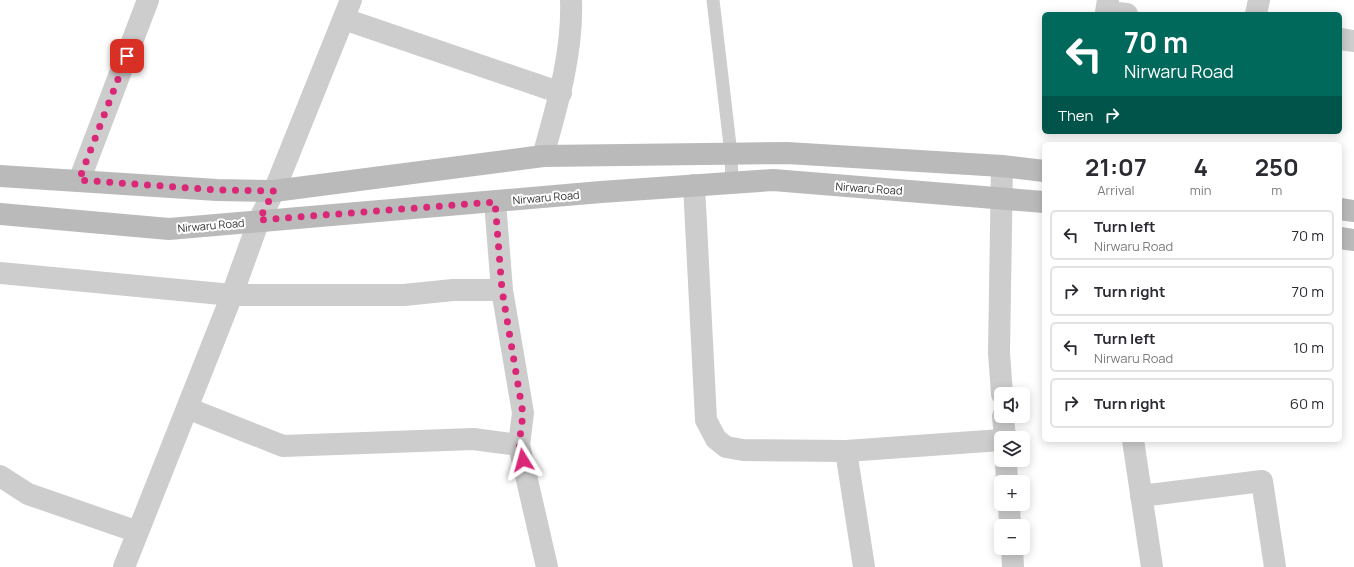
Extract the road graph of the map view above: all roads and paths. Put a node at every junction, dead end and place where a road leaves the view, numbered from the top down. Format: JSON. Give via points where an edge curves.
{"nodes":[{"id":1,"x":148,"y":0,"type":"edge"},
{"id":2,"x":571,"y":0,"type":"edge"},
{"id":3,"x":714,"y":0,"type":"edge"},
{"id":4,"x":1108,"y":0,"type":"edge"},
{"id":5,"x":1259,"y":0,"type":"edge"},
{"id":6,"x":348,"y":9,"type":"edge"},
{"id":7,"x":1106,"y":12,"type":"edge"},
{"id":8,"x":1256,"y":12,"type":"edge"},
{"id":9,"x":1342,"y":39,"type":"edge"},
{"id":10,"x":1354,"y":40,"type":"edge"},
{"id":11,"x":561,"y":93,"type":"junction"},
{"id":12,"x":730,"y":154,"type":"junction"},
{"id":13,"x":543,"y":156,"type":"junction"},
{"id":14,"x":1002,"y":166,"type":"junction"},
{"id":15,"x":1042,"y":171,"type":"edge"},
{"id":16,"x":0,"y":176,"type":"edge"},
{"id":17,"x":79,"y":180,"type":"junction"},
{"id":18,"x":732,"y":183,"type":"junction"},
{"id":19,"x":694,"y":185,"type":"junction"},
{"id":20,"x":274,"y":191,"type":"junction"},
{"id":21,"x":1002,"y":198,"type":"junction"},
{"id":22,"x":495,"y":202,"type":"junction"},
{"id":23,"x":1042,"y":202,"type":"edge"},
{"id":24,"x":1342,"y":209,"type":"edge"},
{"id":25,"x":1354,"y":211,"type":"edge"},
{"id":26,"x":0,"y":214,"type":"edge"},
{"id":27,"x":259,"y":220,"type":"junction"},
{"id":28,"x":1342,"y":238,"type":"edge"},
{"id":29,"x":1354,"y":240,"type":"edge"},
{"id":30,"x":0,"y":274,"type":"edge"},
{"id":31,"x":502,"y":290,"type":"junction"},
{"id":32,"x":232,"y":295,"type":"junction"},
{"id":33,"x":1001,"y":387,"type":"edge"},
{"id":34,"x":187,"y":408,"type":"junction"},
{"id":35,"x":994,"y":440,"type":"edge"},
{"id":36,"x":1133,"y":442,"type":"edge"},
{"id":37,"x":519,"y":445,"type":"junction"},
{"id":38,"x":846,"y":451,"type":"junction"},
{"id":39,"x":0,"y":476,"type":"edge"},
{"id":40,"x":1141,"y":496,"type":"junction"},
{"id":41,"x":138,"y":532,"type":"junction"},
{"id":42,"x":1012,"y":555,"type":"edge"},
{"id":43,"x":131,"y":565,"type":"edge"},
{"id":44,"x":547,"y":567,"type":"edge"},
{"id":45,"x":864,"y":567,"type":"edge"},
{"id":46,"x":1013,"y":567,"type":"edge"},
{"id":47,"x":1152,"y":567,"type":"edge"},
{"id":48,"x":1275,"y":567,"type":"edge"}],
"edges":[{"from":1,"to":17,"type":"street"},
{"from":2,"to":11,"type":"street","via":[[572,18]]},
{"from":3,"to":12,"type":"lane"},
{"from":4,"to":7,"type":"street"},
{"from":5,"to":8,"type":"street"},
{"from":6,"to":11,"type":"street"},
{"from":6,"to":20,"type":"street"},
{"from":9,"to":10,"type":"street"},
{"from":11,"to":13,"type":"street"},
{"from":12,"to":13,"type":"street"},
{"from":12,"to":14,"type":"street","via":[[787,153]]},
{"from":12,"to":18,"type":"lane"},
{"from":13,"to":20,"type":"street"},
{"from":14,"to":15,"type":"street"},
{"from":14,"to":21,"type":"street"},
{"from":16,"to":17,"type":"street"},
{"from":17,"to":20,"type":"street","via":[[217,190]]},
{"from":18,"to":19,"type":"street","name":"Nirwaru Road"},
{"from":18,"to":21,"type":"street","name":"Nirwaru Road","via":[[773,180]]},
{"from":19,"to":22,"type":"street","name":"Nirwaru Road"},
{"from":19,"to":38,"type":"street","via":[[706,420],[716,439],[726,447],[743,450]]},
{"from":20,"to":27,"type":"street"},
{"from":21,"to":23,"type":"street","name":"Nirwaru Road"},
{"from":21,"to":33,"type":"street","via":[[999,353]]},
{"from":22,"to":27,"type":"street","name":"Nirwaru Road"},
{"from":22,"to":31,"type":"street"},
{"from":24,"to":25,"type":"street"},
{"from":26,"to":27,"type":"street","name":"Nirwaru Road","via":[[170,229]]},
{"from":27,"to":32,"type":"street"},
{"from":28,"to":29,"type":"street"},
{"from":30,"to":32,"type":"street"},
{"from":31,"to":32,"type":"street","via":[[453,290],[404,295]]},
{"from":31,"to":37,"type":"street","via":[[523,414]]},
{"from":32,"to":34,"type":"street"},
{"from":34,"to":37,"type":"street","via":[[283,446],[473,439]]},
{"from":34,"to":41,"type":"street"},
{"from":35,"to":38,"type":"street"},
{"from":36,"to":40,"type":"street"},
{"from":37,"to":44,"type":"street"},
{"from":38,"to":45,"type":"street"},
{"from":39,"to":41,"type":"street","via":[[28,494]]},
{"from":40,"to":47,"type":"street"},
{"from":40,"to":48,"type":"street","via":[[1262,481]]},
{"from":41,"to":43,"type":"street"},
{"from":42,"to":46,"type":"street"}]}
